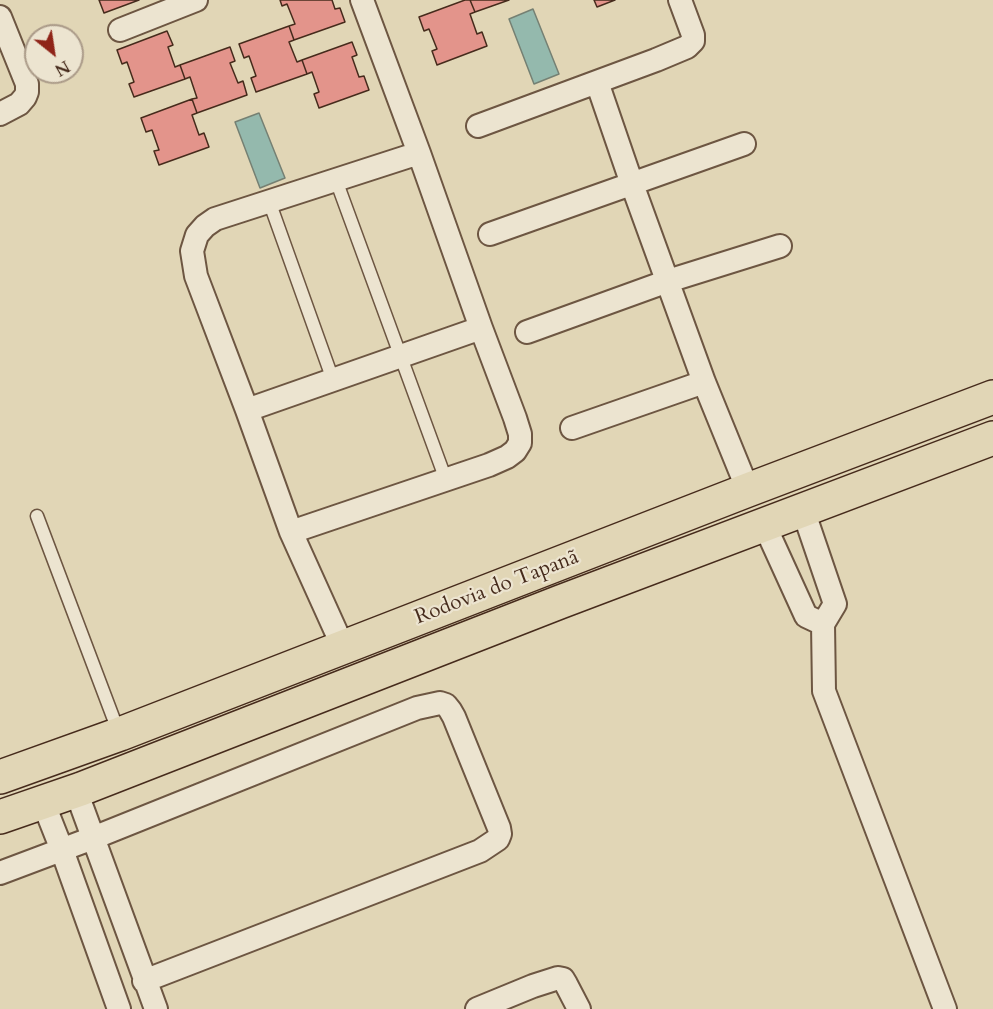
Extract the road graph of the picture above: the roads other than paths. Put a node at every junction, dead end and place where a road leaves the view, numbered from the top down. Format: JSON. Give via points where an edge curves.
{"nodes":[{"id":1,"x":196,"y":0,"type":"edge"},
{"id":2,"x":362,"y":0,"type":"edge"},
{"id":3,"x":680,"y":0,"type":"edge"},
{"id":4,"x":0,"y":17,"type":"edge"},
{"id":5,"x":120,"y":30,"type":"dead end"},
{"id":6,"x":597,"y":82,"type":"junction"},
{"id":7,"x":0,"y":114,"type":"edge"},
{"id":8,"x":478,"y":126,"type":"dead end"},
{"id":9,"x":744,"y":144,"type":"dead end"},
{"id":10,"x":419,"y":153,"type":"junction"},
{"id":11,"x":336,"y":180,"type":"junction"},
{"id":12,"x":632,"y":184,"type":"junction"},
{"id":13,"x":269,"y":201,"type":"junction"},
{"id":14,"x":490,"y":234,"type":"dead end"},
{"id":15,"x":780,"y":246,"type":"dead end"},
{"id":16,"x":668,"y":280,"type":"junction"},
{"id":17,"x":481,"y":328,"type":"junction"},
{"id":18,"x":527,"y":333,"type":"dead end"},
{"id":19,"x":401,"y":356,"type":"junction"},
{"id":20,"x":333,"y":380,"type":"junction"},
{"id":21,"x":704,"y":382,"type":"junction"},
{"id":22,"x":993,"y":397,"type":"edge"},
{"id":23,"x":247,"y":410,"type":"junction"},
{"id":24,"x":572,"y":429,"type":"dead end"},
{"id":25,"x":993,"y":438,"type":"edge"},
{"id":26,"x":446,"y":480,"type":"junction"},
{"id":27,"x":748,"y":490,"type":"junction"},
{"id":28,"x":803,"y":510,"type":"junction"},
{"id":29,"x":38,"y":516,"type":"dead end"},
{"id":30,"x":764,"y":524,"type":"junction"},
{"id":31,"x":291,"y":532,"type":"junction"},
{"id":32,"x":823,"y":624,"type":"junction"},
{"id":33,"x":342,"y":647,"type":"junction"},
{"id":34,"x":120,"y":734,"type":"junction"},
{"id":35,"x":0,"y":777,"type":"edge"},
{"id":36,"x":75,"y":791,"type":"junction"},
{"id":37,"x":43,"y":802,"type":"junction"},
{"id":38,"x":0,"y":818,"type":"edge"},
{"id":39,"x":93,"y":838,"type":"junction"},
{"id":40,"x":62,"y":850,"type":"junction"},
{"id":41,"x":0,"y":873,"type":"edge"},
{"id":42,"x":144,"y":981,"type":"junction"},
{"id":43,"x":119,"y":1009,"type":"edge"},
{"id":44,"x":156,"y":1009,"type":"edge"},
{"id":45,"x":477,"y":1009,"type":"edge"},
{"id":46,"x":579,"y":1009,"type":"edge"},
{"id":47,"x":945,"y":1009,"type":"edge"}],
"edges":[{"from":1,"to":5,"type":"street"},
{"from":2,"to":10,"type":"street"},
{"from":3,"to":6,"type":"street","via":[[693,35],[687,47]]},
{"from":4,"to":7,"type":"street","via":[[27,84],[19,104]]},
{"from":6,"to":8,"type":"street"},
{"from":6,"to":12,"type":"street"},
{"from":9,"to":12,"type":"street"},
{"from":10,"to":11,"type":"street"},
{"from":10,"to":17,"type":"street"},
{"from":11,"to":13,"type":"street"},
{"from":11,"to":19,"type":"lane"},
{"from":12,"to":14,"type":"street"},
{"from":12,"to":16,"type":"street"},
{"from":13,"to":20,"type":"lane"},
{"from":13,"to":23,"type":"street","via":[[204,226],[192,251],[196,276]]},
{"from":15,"to":16,"type":"street"},
{"from":16,"to":18,"type":"street"},
{"from":16,"to":21,"type":"street"},
{"from":17,"to":19,"type":"street"},
{"from":17,"to":26,"type":"street","via":[[515,418],[520,443],[507,457]]},
{"from":19,"to":20,"type":"street"},
{"from":19,"to":26,"type":"lane"},
{"from":20,"to":23,"type":"street"},
{"from":21,"to":24,"type":"street"},
{"from":21,"to":27,"type":"street"},
{"from":22,"to":27,"type":"main road","name":"Rodovia do Tapanã"},
{"from":23,"to":31,"type":"street"},
{"from":25,"to":28,"type":"main road","name":"Rodovia do Tapanã"},
{"from":26,"to":31,"type":"street"},
{"from":27,"to":33,"type":"main road","name":"Rodovia do Tapanã"},
{"from":28,"to":30,"type":"main road","name":"Rodovia do Tapanã"},
{"from":28,"to":32,"type":"street","via":[[835,604]]},
{"from":29,"to":34,"type":"lane"},
{"from":30,"to":32,"type":"street","via":[[806,616]]},
{"from":30,"to":36,"type":"main road","name":"Rodovia do Tapanã"},
{"from":31,"to":33,"type":"street"},
{"from":32,"to":47,"type":"street","via":[[824,691]]},
{"from":33,"to":34,"type":"main road","name":"Rodovia do Tapanã"},
{"from":34,"to":35,"type":"main road","name":"Rodovia do Tapanã"},
{"from":36,"to":37,"type":"main road","name":"Rodovia do Tapanã"},
{"from":36,"to":39,"type":"street"},
{"from":37,"to":38,"type":"main road","name":"Rodovia do Tapanã"},
{"from":37,"to":40,"type":"street"},
{"from":39,"to":40,"type":"street"},
{"from":39,"to":42,"type":"street"},
{"from":39,"to":42,"type":"street","via":[[417,708],[440,703],[454,717],[499,828],[498,839],[480,850]]},
{"from":40,"to":41,"type":"street"},
{"from":40,"to":43,"type":"street"},
{"from":42,"to":44,"type":"street"},
{"from":45,"to":46,"type":"street","via":[[558,978],[567,984]]}]}
